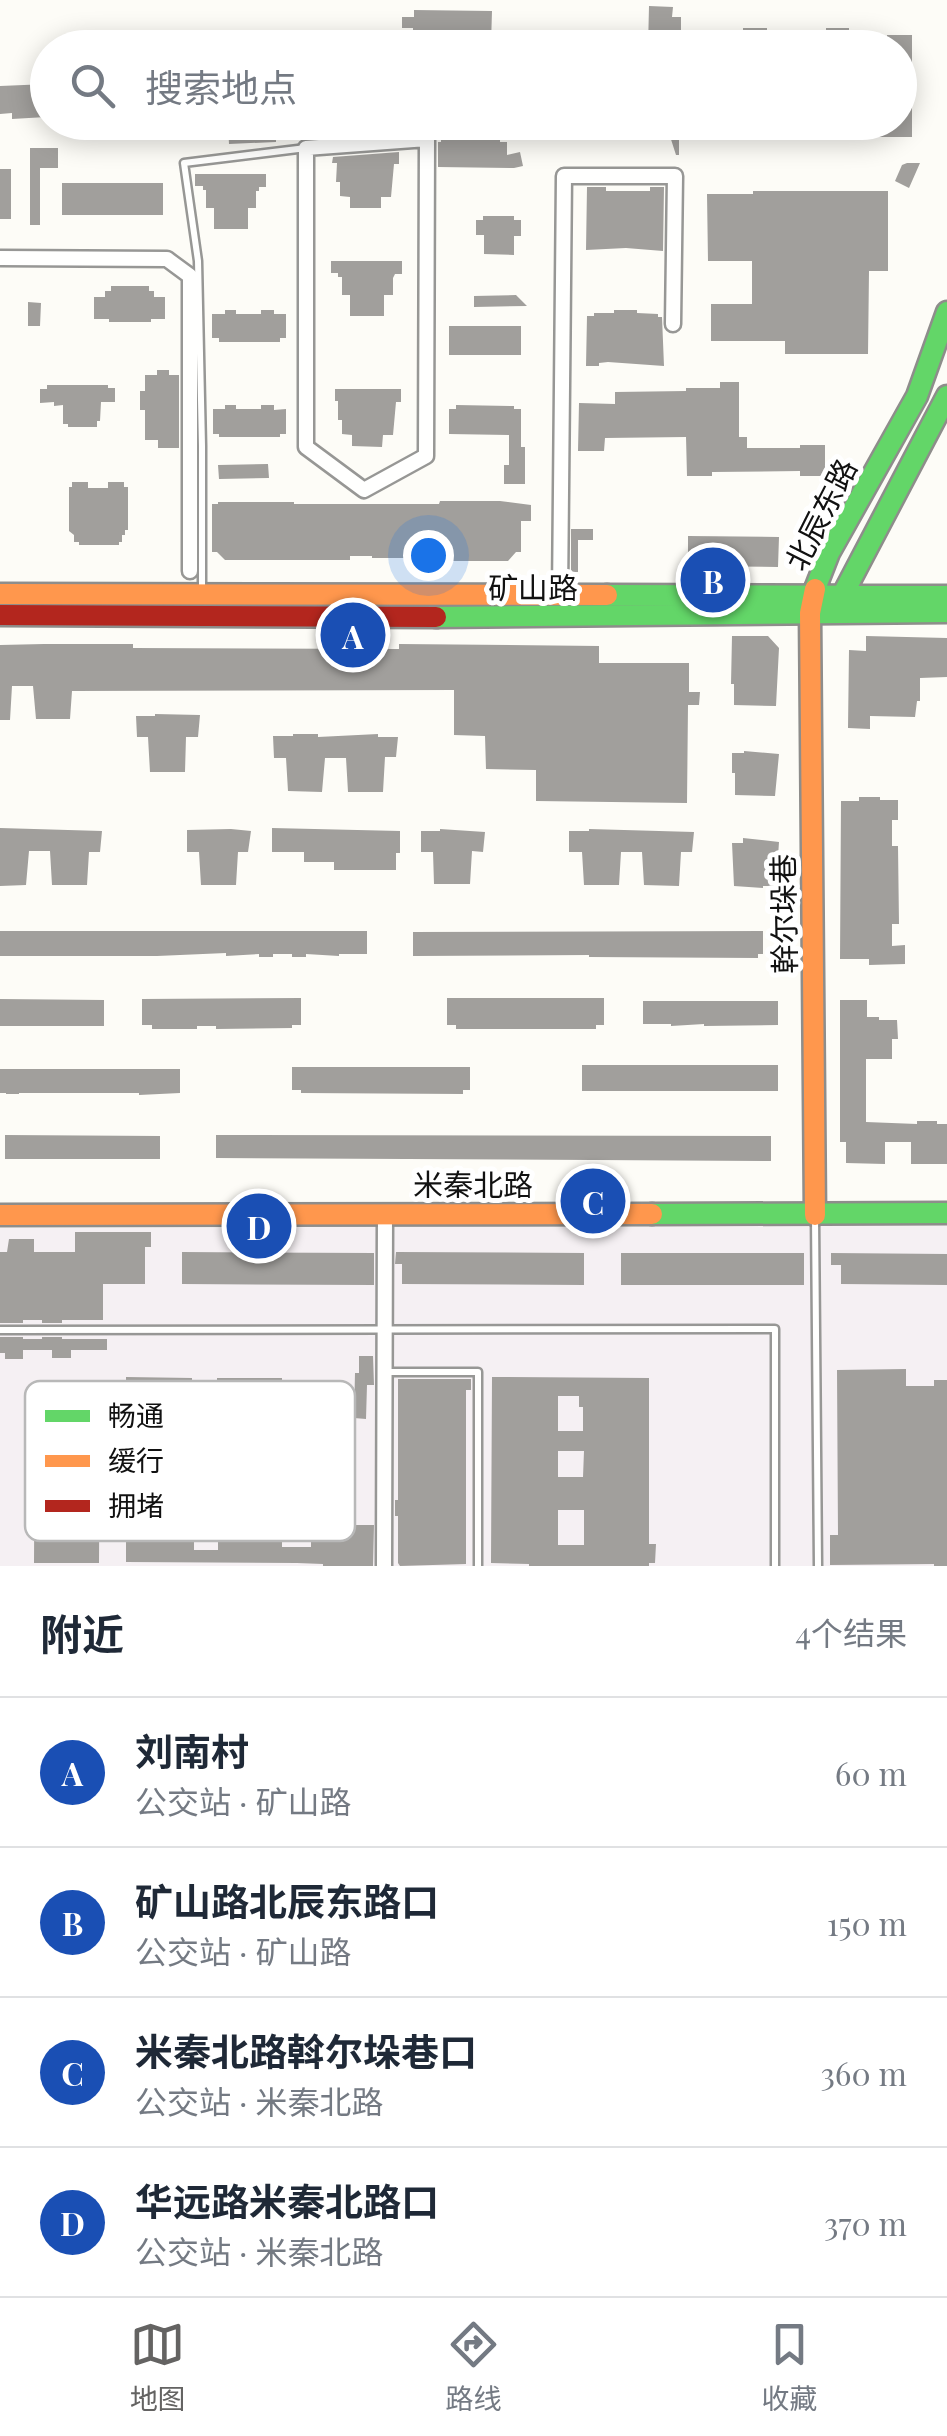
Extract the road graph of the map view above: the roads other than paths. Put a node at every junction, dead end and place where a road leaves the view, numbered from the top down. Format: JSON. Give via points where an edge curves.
{"nodes":[{"id":1,"x":403,"y":140,"type":"edge"},
{"id":2,"x":427,"y":140,"type":"edge"},
{"id":3,"x":306,"y":148,"type":"junction"},
{"id":4,"x":0,"y":258,"type":"edge"},
{"id":5,"x":947,"y":312,"type":"edge"},
{"id":6,"x":673,"y":324,"type":"dead end"},
{"id":7,"x":947,"y":396,"type":"edge"},
{"id":8,"x":190,"y":570,"type":"dead end"},
{"id":9,"x":0,"y":594,"type":"edge"},
{"id":10,"x":202,"y":595,"type":"junction"},
{"id":11,"x":560,"y":596,"type":"junction"},
{"id":12,"x":842,"y":596,"type":"junction"},
{"id":13,"x":947,"y":596,"type":"edge"},
{"id":14,"x":811,"y":605,"type":"junction"},
{"id":15,"x":947,"y":612,"type":"edge"},
{"id":16,"x":0,"y":616,"type":"edge"},
{"id":17,"x":201,"y":618,"type":"junction"},
{"id":18,"x":947,"y":1213,"type":"edge"},
{"id":19,"x":0,"y":1214,"type":"edge"},
{"id":20,"x":385,"y":1214,"type":"junction"},
{"id":21,"x":815,"y":1214,"type":"junction"},
{"id":22,"x":384,"y":1329,"type":"junction"},
{"id":23,"x":0,"y":1330,"type":"edge"},
{"id":24,"x":384,"y":1372,"type":"junction"},
{"id":25,"x":384,"y":1566,"type":"edge"},
{"id":26,"x":478,"y":1566,"type":"edge"},
{"id":27,"x":775,"y":1566,"type":"edge"},
{"id":28,"x":818,"y":1566,"type":"edge"}],
"edges":[{"from":1,"to":3,"type":"street"},
{"from":2,"to":3,"type":"street","via":[[426,456],[364,490],[306,447]]},
{"from":3,"to":10,"type":"lane","via":[[184,163],[198,260]]},
{"from":4,"to":8,"type":"street","via":[[167,259],[190,276]]},
{"from":5,"to":14,"type":"street","name":"北辰东路","via":[[917,396],[830,553]]},
{"from":6,"to":11,"type":"street","via":[[675,176],[564,176]]},
{"from":7,"to":12,"type":"street","name":"北辰东路"},
{"from":9,"to":10,"type":"street","name":"矿山路"},
{"from":10,"to":11,"type":"street","name":"矿山路"},
{"from":10,"to":17,"type":"lane"},
{"from":11,"to":14,"type":"street","name":"矿山路"},
{"from":12,"to":13,"type":"street"},
{"from":12,"to":14,"type":"street","name":"北辰东路"},
{"from":14,"to":15,"type":"street","name":"矿山路"},
{"from":14,"to":17,"type":"street","name":"矿山路"},
{"from":14,"to":21,"type":"street","name":"幹尔垛巷"},
{"from":16,"to":17,"type":"street","name":"矿山路"},
{"from":18,"to":21,"type":"street","name":"米秦北路"},
{"from":19,"to":20,"type":"street","name":"米秦北路"},
{"from":20,"to":21,"type":"street","name":"米秦北路"},
{"from":20,"to":22,"type":"street"},
{"from":21,"to":28,"type":"lane"},
{"from":22,"to":23,"type":"lane"},
{"from":22,"to":24,"type":"street"},
{"from":22,"to":27,"type":"lane","via":[[775,1329]]},
{"from":24,"to":25,"type":"street"},
{"from":24,"to":26,"type":"lane","via":[[478,1372]]}]}
